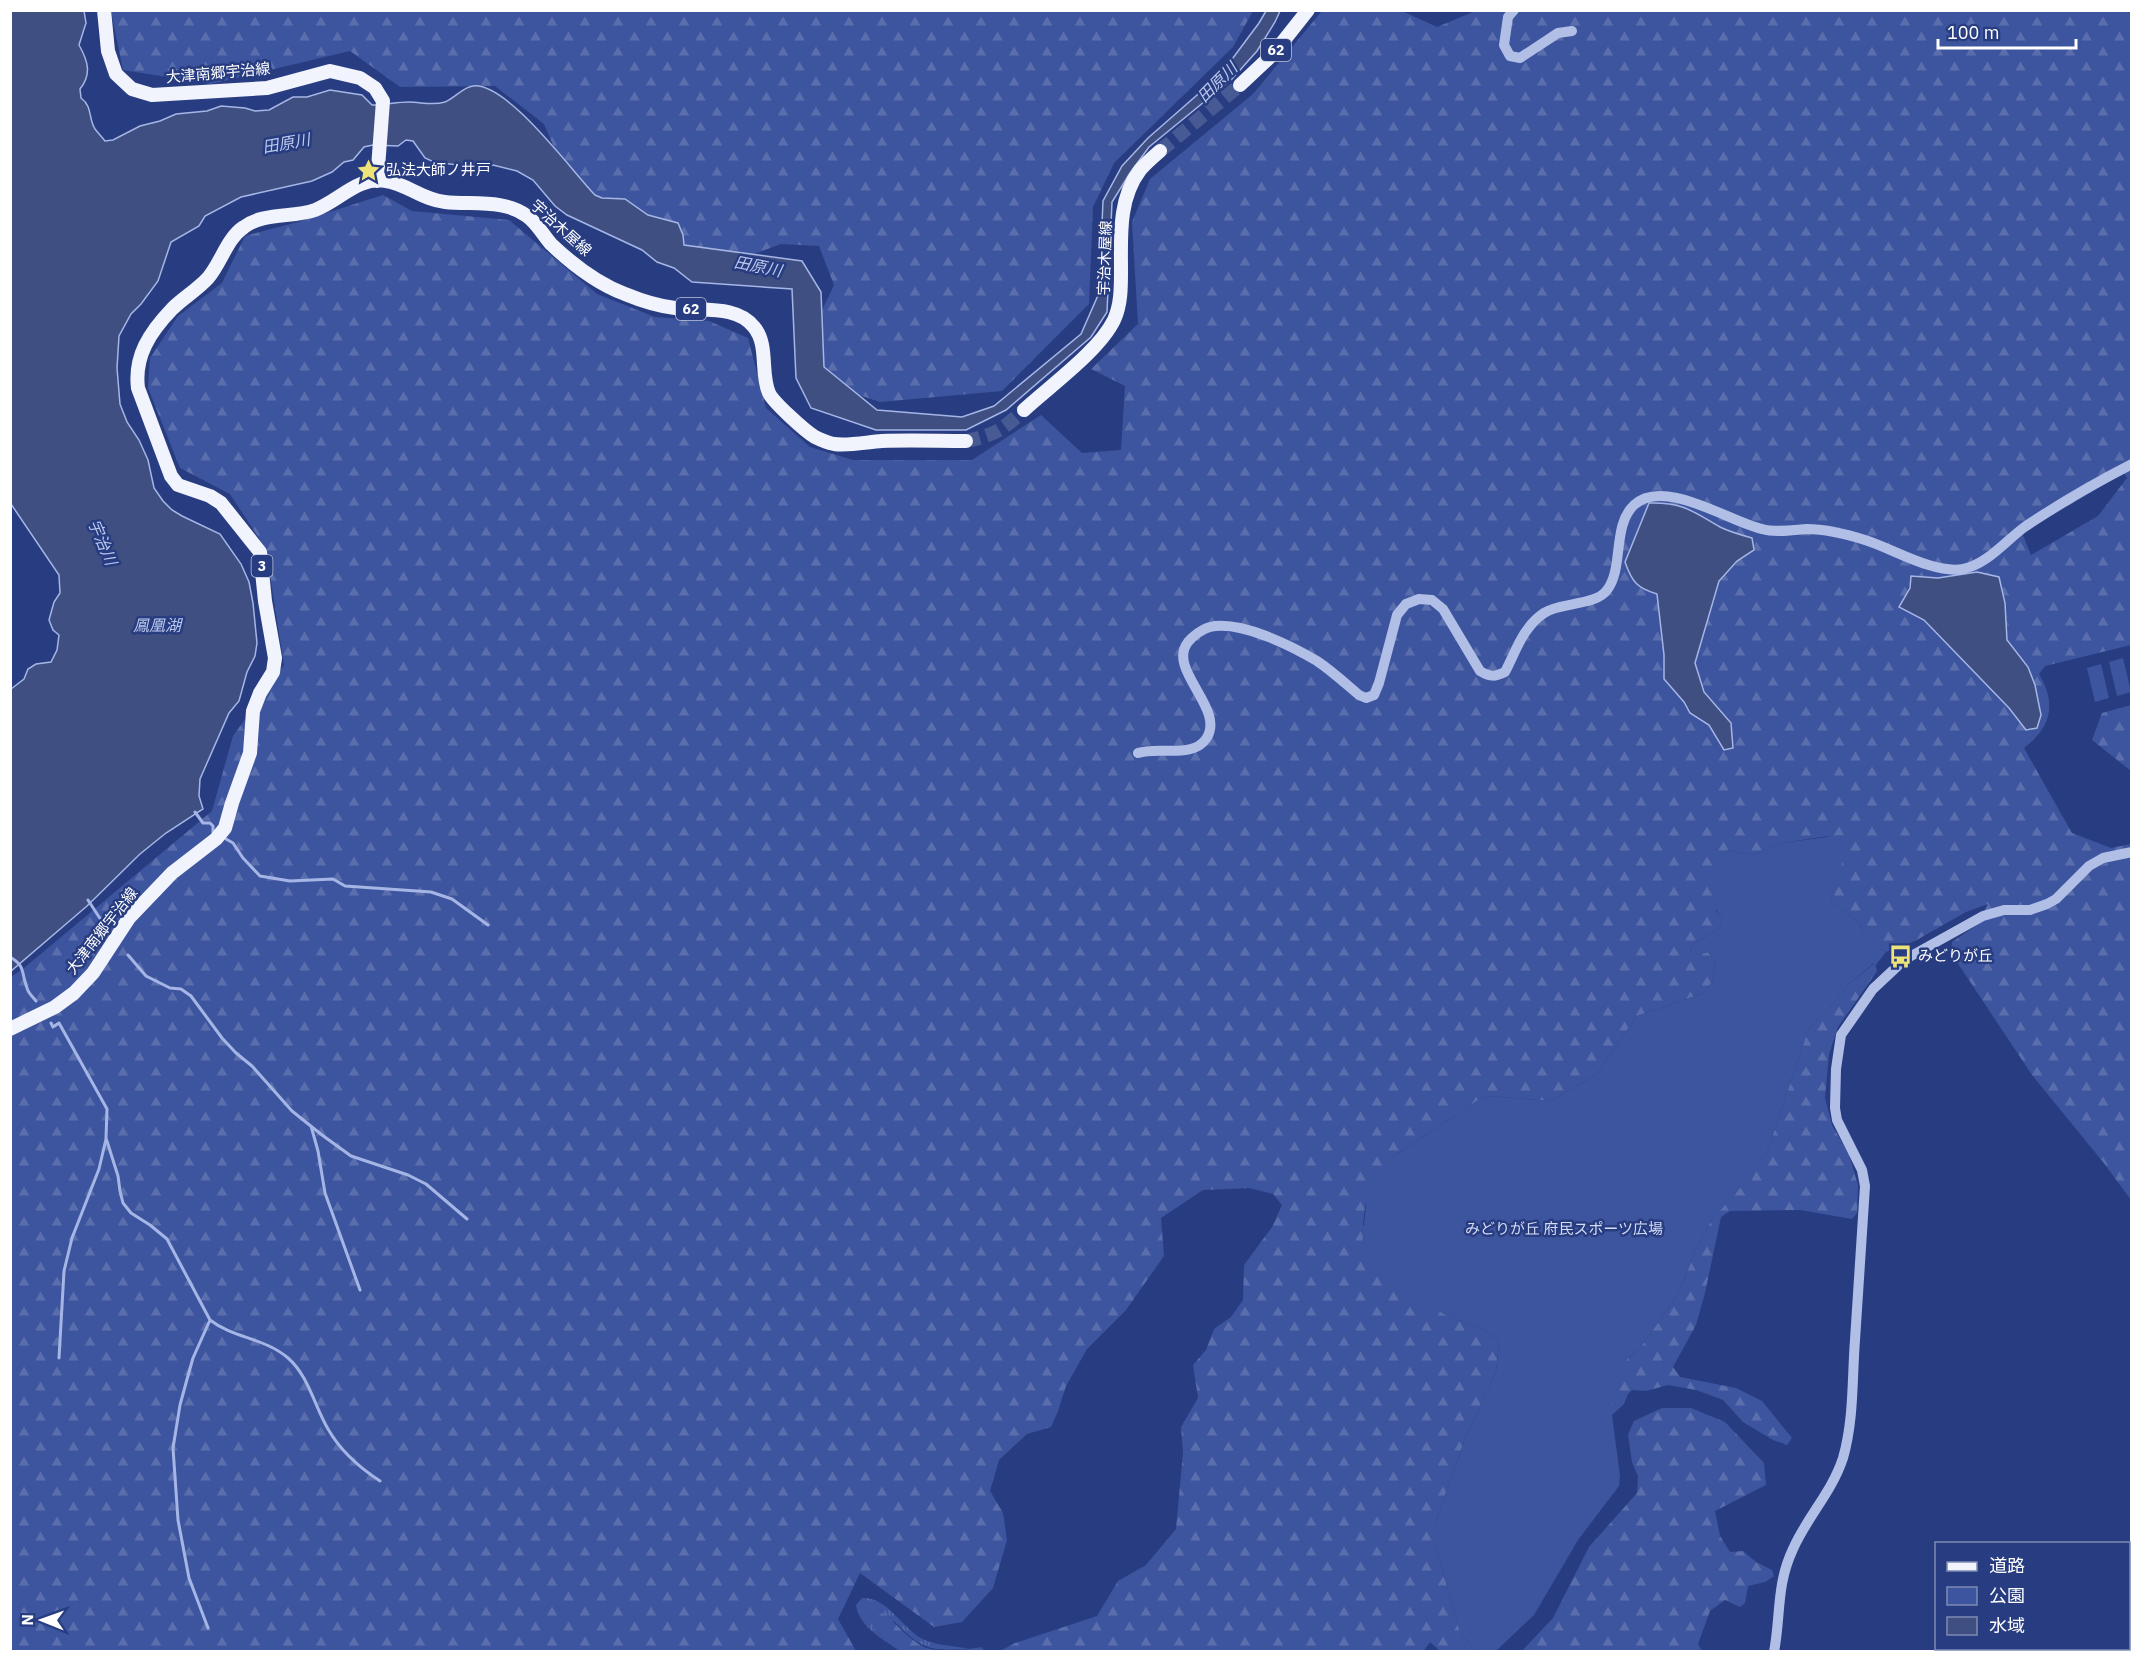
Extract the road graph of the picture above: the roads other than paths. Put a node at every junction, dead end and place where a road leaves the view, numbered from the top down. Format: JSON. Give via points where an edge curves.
{"nodes":[{"id":1,"x":104,"y":10,"type":"edge"},
{"id":2,"x":1308,"y":10,"type":"edge"},
{"id":3,"x":1514,"y":10,"type":"edge"},
{"id":4,"x":1572,"y":31,"type":"dead end"},
{"id":5,"x":1240,"y":86,"type":"tunnel mouth"},
{"id":6,"x":1160,"y":151,"type":"tunnel mouth"},
{"id":7,"x":377,"y":176,"type":"junction"},
{"id":8,"x":1024,"y":410,"type":"tunnel mouth"},
{"id":9,"x":966,"y":441,"type":"tunnel mouth"},
{"id":10,"x":2132,"y":464,"type":"edge"},
{"id":11,"x":1138,"y":753,"type":"dead end"},
{"id":12,"x":2132,"y":852,"type":"edge"},
{"id":13,"x":10,"y":1029,"type":"edge"},
{"id":14,"x":1774,"y":1652,"type":"edge"}],
"edges":[{"from":1,"to":7,"type":"main road","name":"大津南郷宇治線","via":[[108,51],[117,74],[132,89],[152,95],[267,88],[330,71],[360,78],[375,88],[383,101]]},
{"from":2,"to":5,"type":"main road","number":"62","via":[[1274,53]]},
{"from":3,"to":4,"type":"street","via":[[1508,17],[1504,45],[1510,56],[1520,58],[1558,33]]},
{"from":6,"to":8,"type":"main road","name":"宇治木屋線","via":[[1141,169],[1125,201],[1120,302],[1114,320],[1101,341]]},
{"from":7,"to":9,"type":"main road","name":"宇治木屋線","number":"62","via":[[437,201],[512,208],[528,217],[582,269],[614,290],[651,305],[739,315],[755,327],[761,342],[769,395],[815,437],[834,444]]},
{"from":7,"to":13,"type":"main road","name":"大津南郷宇治線","number":"3","via":[[314,210],[265,218],[243,227],[215,270],[172,309],[148,339],[139,359],[138,388],[171,476],[178,485],[221,503],[260,552],[275,658],[273,672],[254,711],[250,753],[225,828],[172,873],[129,918],[93,973],[74,993]]},
{"from":10,"to":11,"type":"street","via":[[2024,527],[1978,564],[1964,569],[1937,568],[1832,531],[1762,530],[1680,499],[1656,496],[1641,500],[1624,522],[1607,591],[1598,598],[1546,611],[1525,632],[1505,672],[1489,676],[1480,671],[1443,609],[1432,600],[1406,604],[1397,615],[1379,683],[1374,695],[1366,698],[1317,662],[1281,643],[1240,628],[1208,627],[1186,643],[1183,653],[1184,665],[1209,715],[1208,737],[1189,750],[1148,749]]},
{"from":12,"to":14,"type":"street","via":[[2103,858],[2089,866],[2047,904],[1983,916],[1904,960],[1873,989],[1841,1035],[1836,1068],[1837,1120],[1862,1170],[1865,1186],[1851,1409],[1836,1475],[1805,1525],[1783,1574]]}]}
